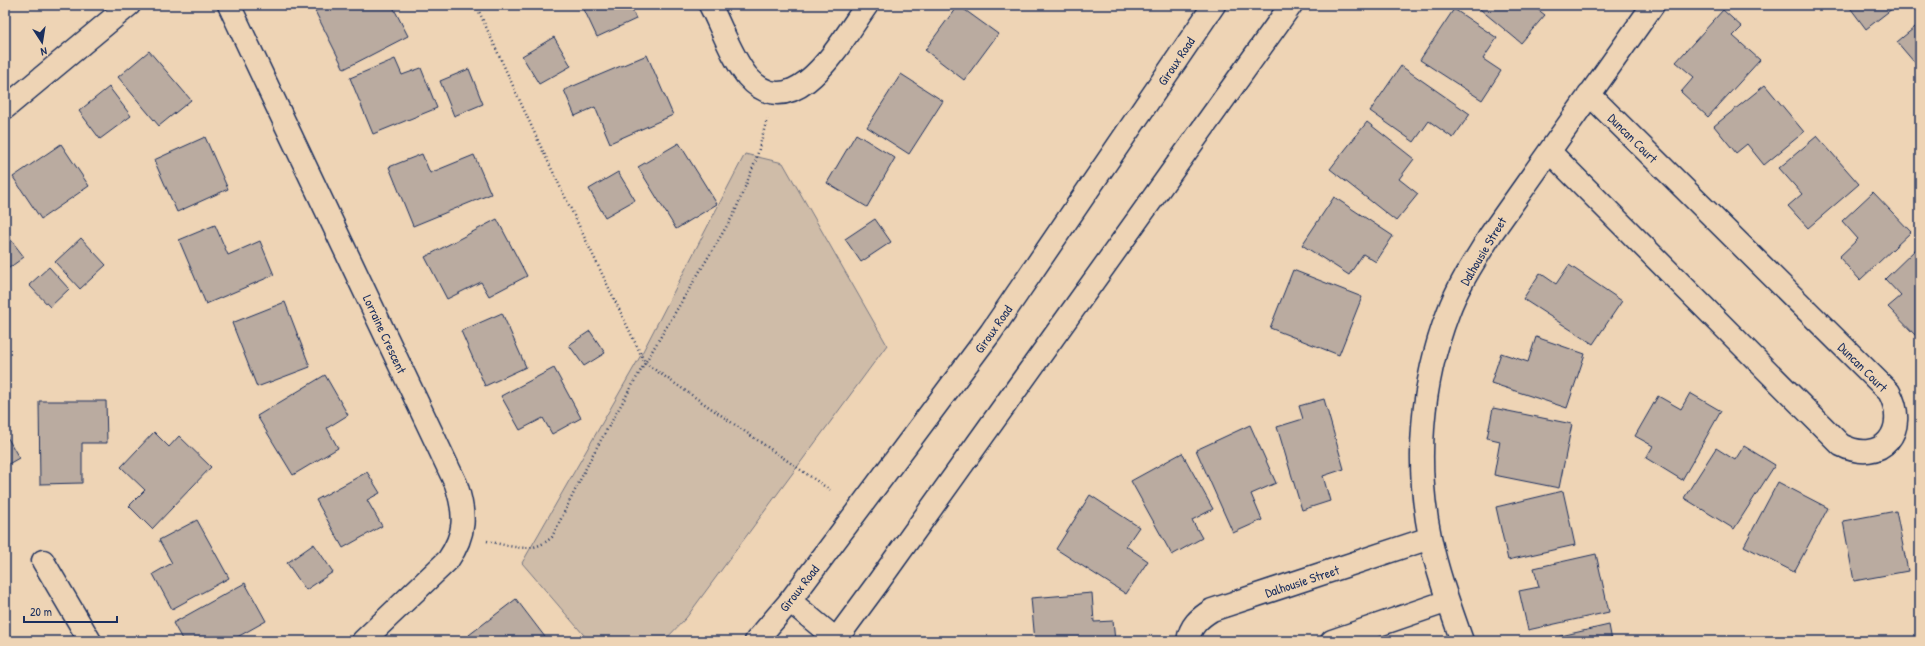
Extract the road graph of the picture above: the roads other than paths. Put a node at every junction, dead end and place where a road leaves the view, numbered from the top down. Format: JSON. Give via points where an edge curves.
{"nodes":[{"id":1,"x":129,"y":5,"type":"edge"},
{"id":2,"x":229,"y":5,"type":"edge"},
{"id":3,"x":710,"y":5,"type":"edge"},
{"id":4,"x":867,"y":5,"type":"edge"},
{"id":5,"x":1214,"y":5,"type":"edge"},
{"id":6,"x":1291,"y":5,"type":"edge"},
{"id":7,"x":1653,"y":5,"type":"edge"},
{"id":8,"x":1589,"y":94,"type":"junction"},
{"id":9,"x":5,"y":108,"type":"edge"},
{"id":10,"x":1550,"y":152,"type":"junction"},
{"id":11,"x":1430,"y":538,"type":"junction"},
{"id":12,"x":43,"y":561,"type":"dead end"},
{"id":13,"x":790,"y":601,"type":"junction"},
{"id":14,"x":1448,"y":601,"type":"junction"},
{"id":15,"x":836,"y":640,"type":"edge"},
{"id":16,"x":90,"y":641,"type":"edge"},
{"id":17,"x":363,"y":641,"type":"edge"},
{"id":18,"x":756,"y":641,"type":"edge"},
{"id":19,"x":1188,"y":641,"type":"edge"},
{"id":20,"x":1332,"y":641,"type":"edge"},
{"id":21,"x":1462,"y":641,"type":"edge"}],
"edges":[{"from":1,"to":9,"type":"street"},
{"from":2,"to":17,"type":"street","name":"Lorraine Crescent","via":[[462,501],[461,535],[456,549],[448,560]]},
{"from":3,"to":4,"type":"street","via":[[747,75],[764,90],[774,93],[787,92],[811,80],[821,70]]},
{"from":5,"to":13,"type":"street","name":"Giroux Road","via":[[991,332]]},
{"from":6,"to":15,"type":"street"},
{"from":7,"to":8,"type":"street","name":"Dalhousie Street"},
{"from":8,"to":10,"type":"street","name":"Dalhousie Street"},
{"from":8,"to":10,"type":"street","name":"Duncan Court","via":[[1889,392],[1897,413],[1893,434],[1888,442],[1880,448],[1860,452],[1841,445]]},
{"from":10,"to":11,"type":"street","name":"Dalhousie Street","via":[[1491,234],[1468,272],[1448,312],[1436,350],[1424,422],[1422,456]]},
{"from":11,"to":14,"type":"street","name":"Dalhousie Street"},
{"from":11,"to":19,"type":"street","name":"Dalhousie Street","via":[[1212,610],[1194,625],[1189,632]]},
{"from":12,"to":16,"type":"street"},
{"from":13,"to":15,"type":"street"},
{"from":13,"to":18,"type":"street","name":"Giroux Road"},
{"from":14,"to":20,"type":"street"},
{"from":14,"to":21,"type":"street","name":"Dalhousie Street"}]}
